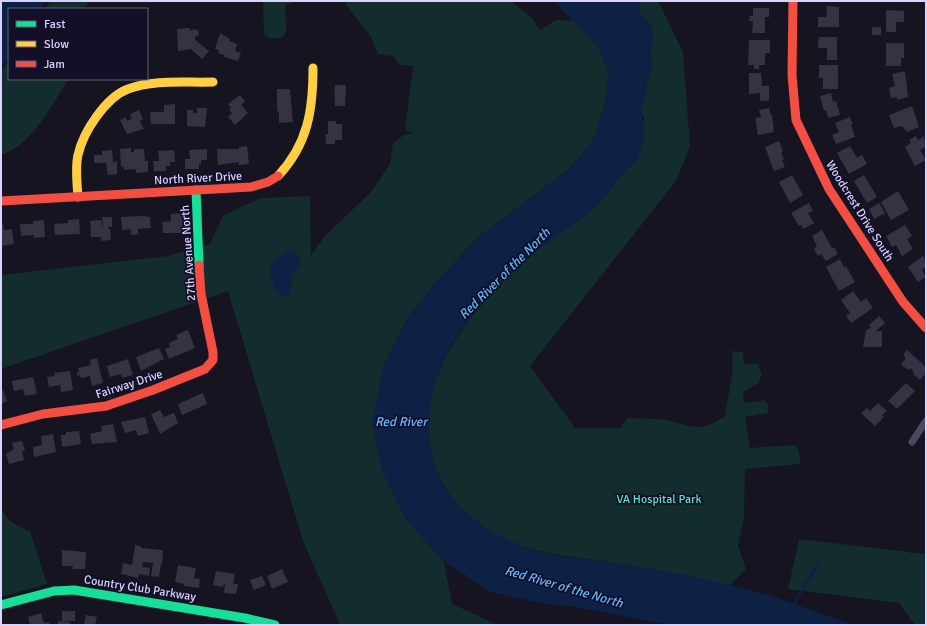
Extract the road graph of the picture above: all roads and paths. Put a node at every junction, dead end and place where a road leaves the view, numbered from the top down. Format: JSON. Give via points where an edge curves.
{"nodes":[{"id":1,"x":793,"y":1,"type":"edge"},
{"id":2,"x":313,"y":68,"type":"dead end"},
{"id":3,"x":213,"y":82,"type":"dead end"},
{"id":4,"x":196,"y":190,"type":"junction"},
{"id":5,"x":78,"y":197,"type":"junction"},
{"id":6,"x":1,"y":201,"type":"edge"},
{"id":7,"x":926,"y":328,"type":"edge"},
{"id":8,"x":213,"y":360,"type":"joint"},
{"id":9,"x":926,"y":421,"type":"edge"},
{"id":10,"x":1,"y":425,"type":"edge"},
{"id":11,"x":912,"y":442,"type":"dead end"},
{"id":12,"x":1,"y":604,"type":"edge"},
{"id":13,"x":275,"y":625,"type":"edge"}],
"edges":[{"from":1,"to":7,"type":"street","name":"Woodcrest Drive South","via":[[792,76],[796,120],[829,189],[904,302]]},
{"from":2,"to":4,"type":"street","name":"North River Drive","via":[[310,119],[285,168],[276,178],[251,187]]},
{"from":3,"to":5,"type":"street","via":[[144,85],[128,89],[114,97],[83,138],[78,154]]},
{"from":4,"to":5,"type":"street","name":"North River Drive"},
{"from":4,"to":8,"type":"street","name":"27th Avenue North","via":[[199,275]]},
{"from":5,"to":6,"type":"street","name":"North River Drive"},
{"from":8,"to":10,"type":"street","name":"Fairway Drive","via":[[205,369],[125,400],[43,414]]},
{"from":9,"to":11,"type":"street"},
{"from":12,"to":13,"type":"street","name":"Country Club Parkway","via":[[54,590],[74,590]]}]}
